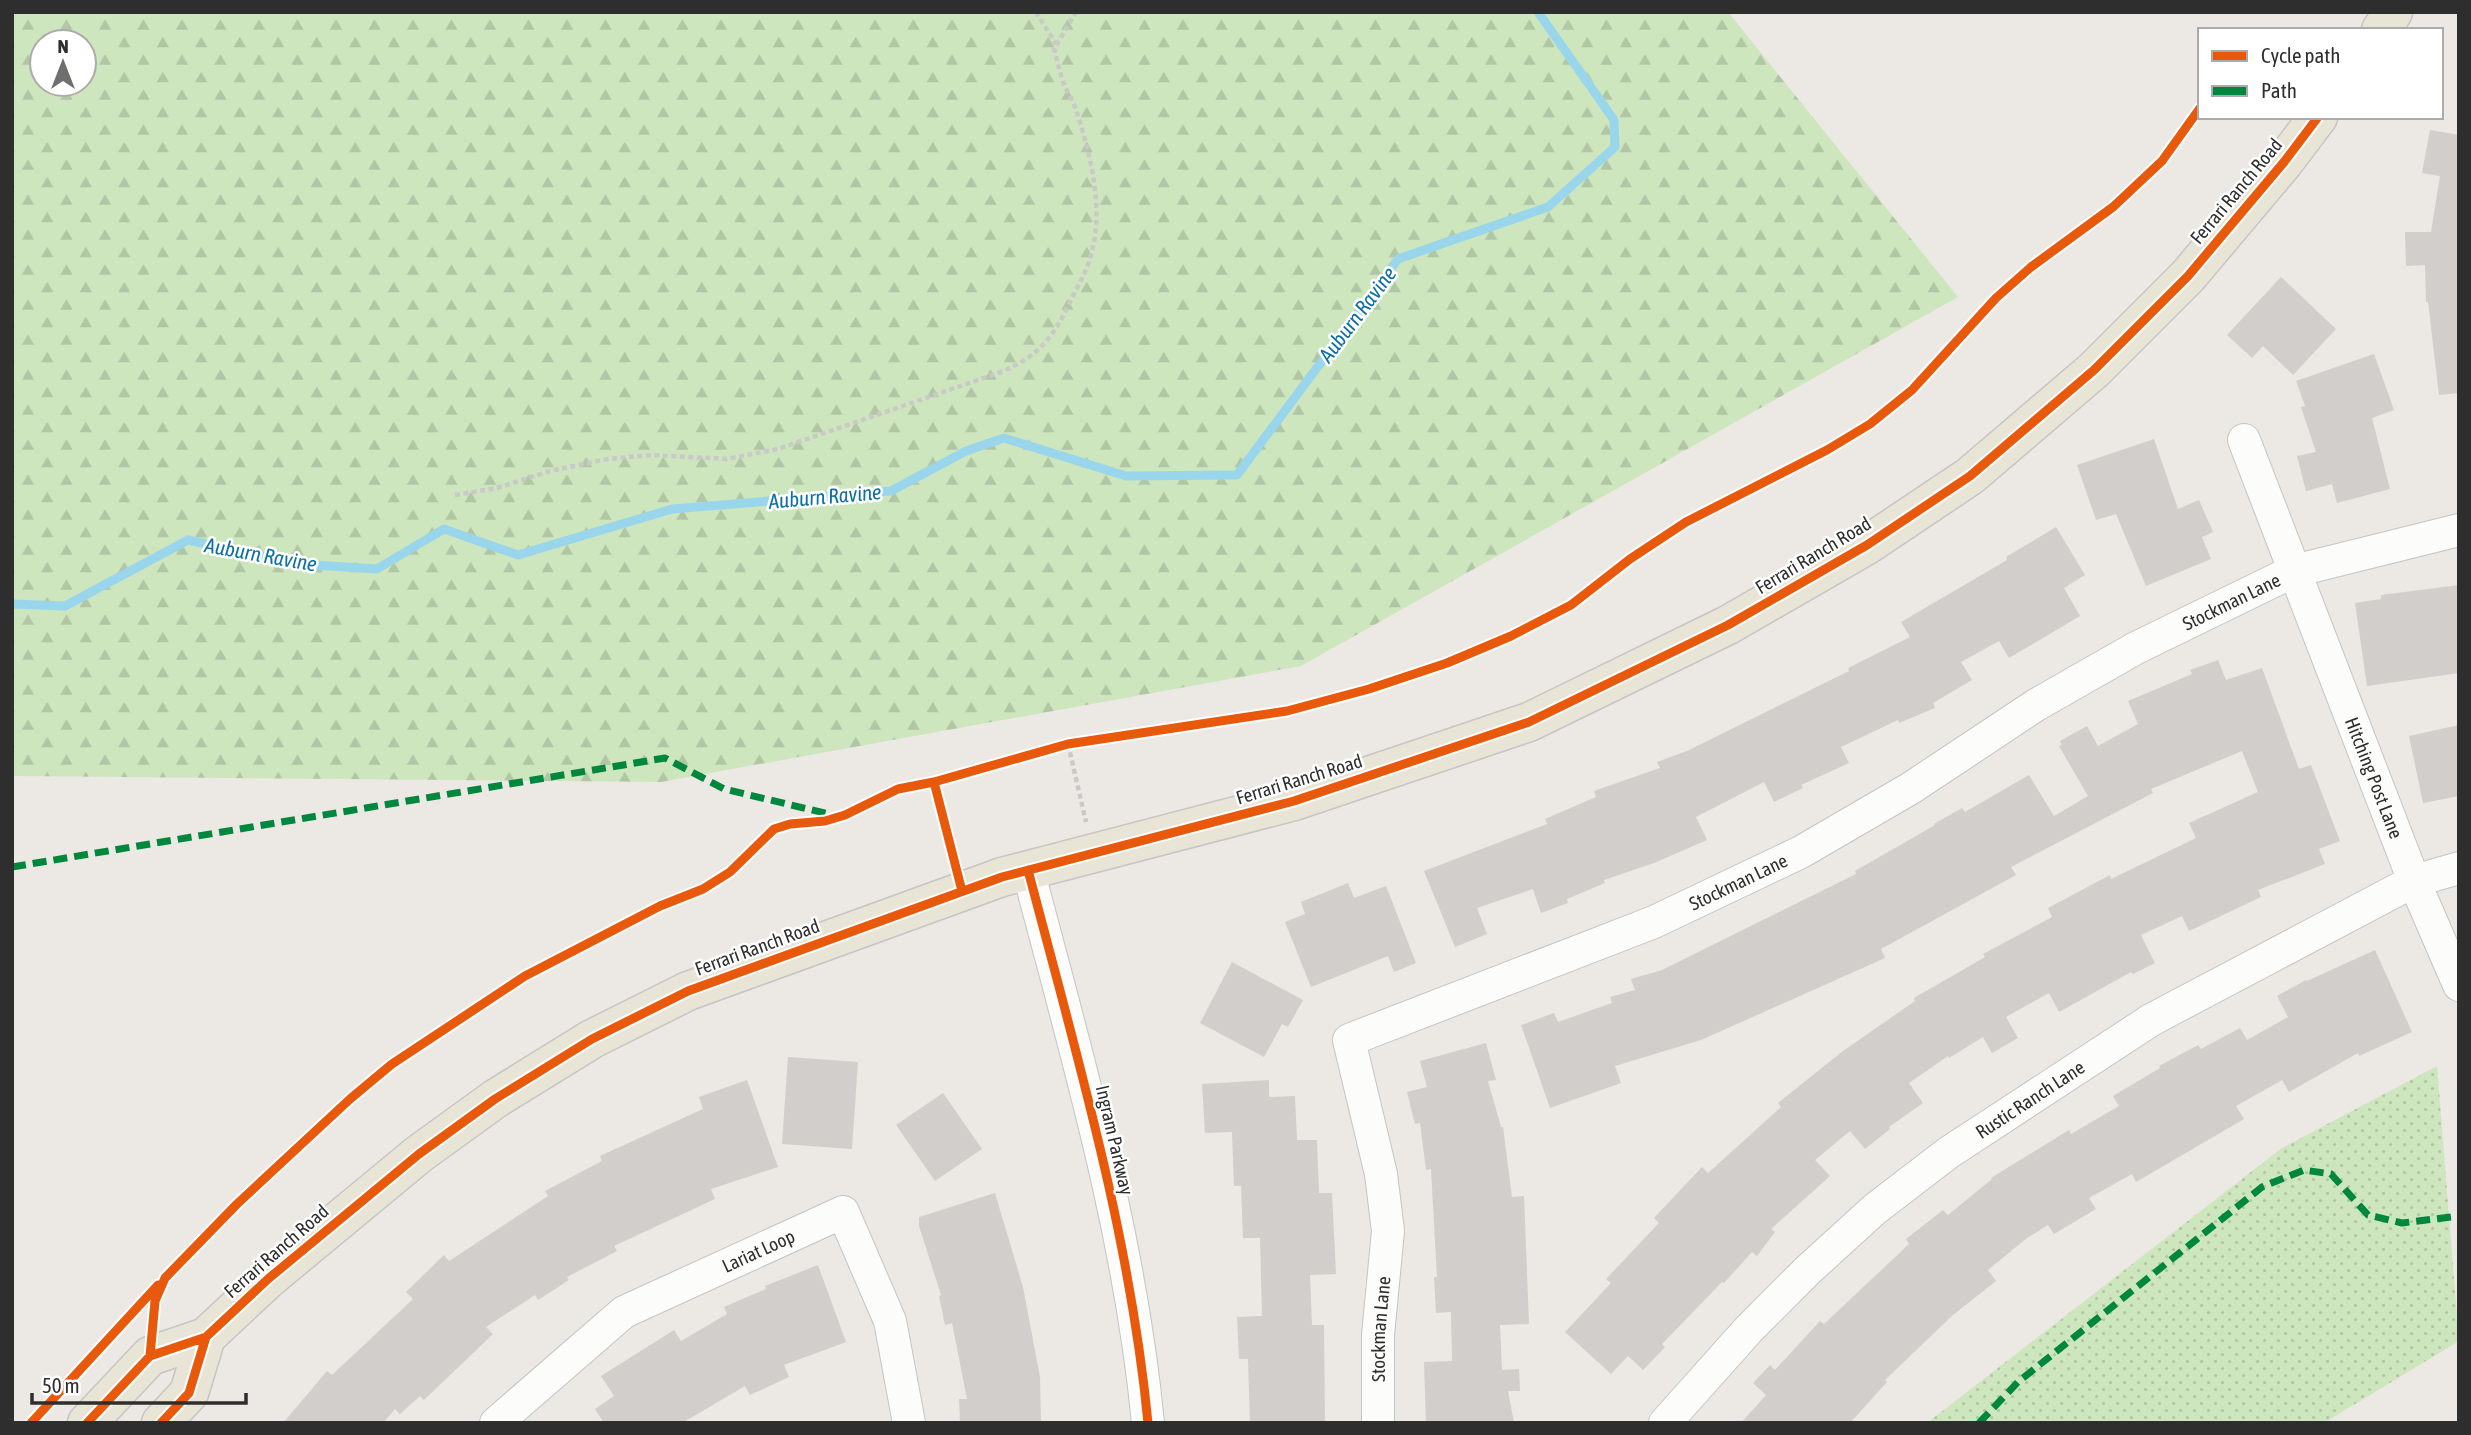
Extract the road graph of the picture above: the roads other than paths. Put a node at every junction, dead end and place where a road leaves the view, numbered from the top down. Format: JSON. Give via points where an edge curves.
{"nodes":[{"id":1,"x":2393,"y":12,"type":"edge"},
{"id":2,"x":2382,"y":28,"type":"edge"},
{"id":3,"x":2316,"y":119,"type":"edge"},
{"id":4,"x":2244,"y":440,"type":"dead end"},
{"id":5,"x":2459,"y":530,"type":"edge"},
{"id":6,"x":2294,"y":571,"type":"junction"},
{"id":7,"x":2459,"y":868,"type":"edge"},
{"id":8,"x":1028,"y":870,"type":"junction"},
{"id":9,"x":2414,"y":881,"type":"junction"},
{"id":10,"x":2459,"y":985,"type":"edge"},
{"id":11,"x":206,"y":1337,"type":"junction"},
{"id":12,"x":87,"y":1423,"type":"edge"},
{"id":13,"x":161,"y":1423,"type":"edge"},
{"id":14,"x":496,"y":1423,"type":"edge"},
{"id":15,"x":909,"y":1423,"type":"edge"},
{"id":16,"x":1148,"y":1423,"type":"edge"},
{"id":17,"x":1378,"y":1423,"type":"edge"},
{"id":18,"x":1665,"y":1423,"type":"edge"}],
"edges":[{"from":1,"to":2,"type":"main road"},
{"from":3,"to":8,"type":"main road","name":"Ferrari Ranch Road","via":[[2188,276],[2094,370],[1970,476],[1867,545],[1728,625],[1529,722],[1294,802]]},
{"from":4,"to":6,"type":"street","name":"Hitching Post Lane"},
{"from":5,"to":6,"type":"street","name":"Stockman Lane"},
{"from":6,"to":9,"type":"street","name":"Hitching Post Lane"},
{"from":6,"to":17,"type":"street","name":"Stockman Lane","via":[[2125,654],[1801,852],[1654,922],[1349,1040],[1381,1174],[1388,1231],[1378,1335]]},
{"from":7,"to":9,"type":"street","name":"Rustic Ranch Lane"},
{"from":8,"to":11,"type":"main road","name":"Ferrari Ranch Road","via":[[688,991],[592,1039],[495,1099],[419,1154],[268,1279]]},
{"from":8,"to":16,"type":"street","name":"Ingram Parkway","via":[[1121,1242],[1141,1350]]},
{"from":9,"to":10,"type":"street","name":"Hitching Post Lane"},
{"from":9,"to":18,"type":"street","name":"Rustic Ranch Lane","via":[[2151,1020],[1948,1153],[1875,1209],[1808,1270]]},
{"from":11,"to":12,"type":"main road","name":"Ferrari Ranch Road","via":[[150,1356]]},
{"from":11,"to":13,"type":"main road","via":[[189,1393]]},
{"from":14,"to":15,"type":"street","name":"Lariat Loop","via":[[624,1312],[843,1212],[890,1321]]}]}
